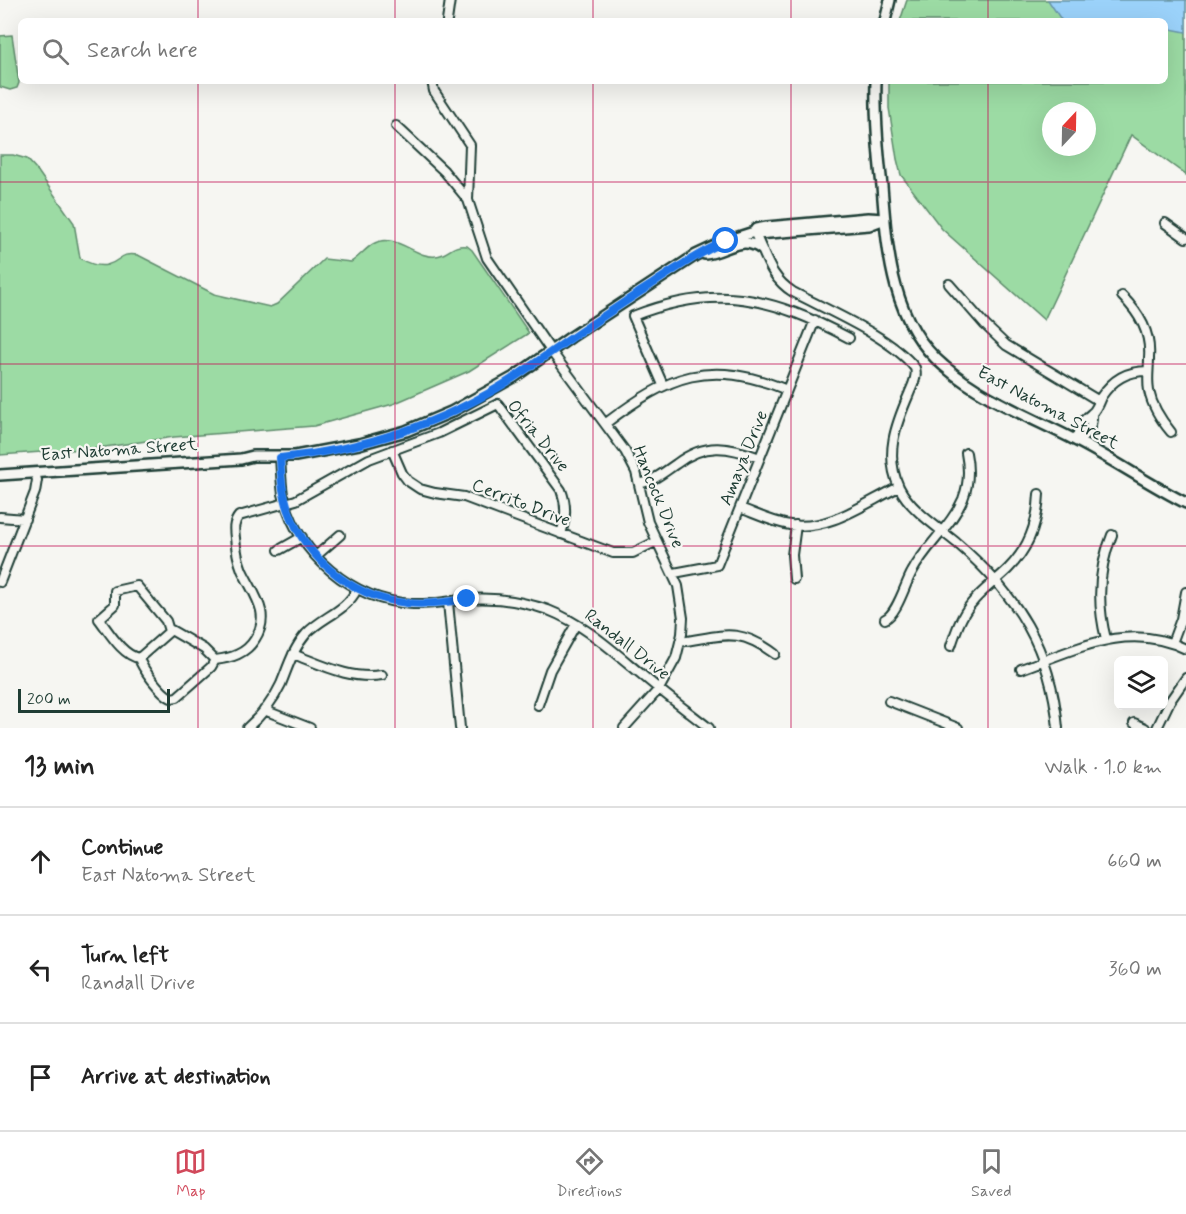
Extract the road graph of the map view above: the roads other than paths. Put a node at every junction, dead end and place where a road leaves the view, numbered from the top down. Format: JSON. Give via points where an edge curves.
{"nodes":[{"id":1,"x":450,"y":0,"type":"edge"},
{"id":2,"x":890,"y":0,"type":"edge"},
{"id":3,"x":447,"y":18,"type":"edge"},
{"id":4,"x":886,"y":18,"type":"edge"},
{"id":5,"x":433,"y":84,"type":"edge"},
{"id":6,"x":876,"y":84,"type":"edge"},
{"id":7,"x":396,"y":126,"type":"dead end"},
{"id":8,"x":468,"y":200,"type":"junction"},
{"id":9,"x":885,"y":219,"type":"junction"},
{"id":10,"x":1165,"y":223,"type":"dead end"},
{"id":11,"x":754,"y":232,"type":"junction"},
{"id":12,"x":1186,"y":238,"type":"edge"},
{"id":13,"x":760,"y":249,"type":"junction"},
{"id":14,"x":696,"y":255,"type":"junction"},
{"id":15,"x":949,"y":284,"type":"dead end"},
{"id":16,"x":1122,"y":296,"type":"dead end"},
{"id":17,"x":815,"y":320,"type":"junction"},
{"id":18,"x":849,"y":338,"type":"dead end"},
{"id":19,"x":551,"y":351,"type":"junction"},
{"id":20,"x":1148,"y":370,"type":"junction"},
{"id":21,"x":663,"y":385,"type":"junction"},
{"id":22,"x":787,"y":390,"type":"junction"},
{"id":23,"x":1099,"y":401,"type":"junction"},
{"id":24,"x":606,"y":423,"type":"junction"},
{"id":25,"x":1171,"y":432,"type":"dead end"},
{"id":26,"x":1077,"y":441,"type":"junction"},
{"id":27,"x":392,"y":450,"type":"junction"},
{"id":28,"x":966,"y":453,"type":"dead end"},
{"id":29,"x":280,"y":458,"type":"junction"},
{"id":30,"x":760,"y":458,"type":"junction"},
{"id":31,"x":35,"y":472,"type":"junction"},
{"id":32,"x":0,"y":475,"type":"edge"},
{"id":33,"x":639,"y":484,"type":"junction"},
{"id":34,"x":899,"y":486,"type":"junction"},
{"id":35,"x":1039,"y":494,"type":"dead end"},
{"id":36,"x":286,"y":503,"type":"junction"},
{"id":37,"x":1186,"y":503,"type":"edge"},
{"id":38,"x":740,"y":508,"type":"junction"},
{"id":39,"x":0,"y":517,"type":"edge"},
{"id":40,"x":25,"y":519,"type":"junction"},
{"id":41,"x":796,"y":525,"type":"junction"},
{"id":42,"x":942,"y":531,"type":"junction"},
{"id":43,"x":561,"y":534,"type":"junction"},
{"id":44,"x":340,"y":535,"type":"dead end"},
{"id":45,"x":1112,"y":536,"type":"dead end"},
{"id":46,"x":302,"y":537,"type":"junction"},
{"id":47,"x":657,"y":542,"type":"junction"},
{"id":48,"x":279,"y":550,"type":"dead end"},
{"id":49,"x":316,"y":556,"type":"junction"},
{"id":50,"x":674,"y":573,"type":"junction"},
{"id":51,"x":794,"y":579,"type":"dead end"},
{"id":52,"x":996,"y":580,"type":"junction"},
{"id":53,"x":0,"y":582,"type":"edge"},
{"id":54,"x":357,"y":589,"type":"junction"},
{"id":55,"x":1186,"y":591,"type":"edge"},
{"id":56,"x":448,"y":602,"type":"junction"},
{"id":57,"x":885,"y":619,"type":"dead end"},
{"id":58,"x":576,"y":624,"type":"junction"},
{"id":59,"x":169,"y":631,"type":"junction"},
{"id":60,"x":1106,"y":639,"type":"junction"},
{"id":61,"x":680,"y":642,"type":"junction"},
{"id":62,"x":1172,"y":643,"type":"junction"},
{"id":63,"x":951,"y":645,"type":"dead end"},
{"id":64,"x":1186,"y":649,"type":"edge"},
{"id":65,"x":293,"y":654,"type":"junction"},
{"id":66,"x":775,"y":654,"type":"dead end"},
{"id":67,"x":139,"y":658,"type":"junction"},
{"id":68,"x":215,"y":660,"type":"junction"},
{"id":69,"x":1044,"y":660,"type":"junction"},
{"id":70,"x":1021,"y":669,"type":"dead end"},
{"id":71,"x":382,"y":675,"type":"dead end"},
{"id":72,"x":1186,"y":678,"type":"edge"},
{"id":73,"x":659,"y":689,"type":"junction"},
{"id":74,"x":889,"y":701,"type":"dead end"},
{"id":75,"x":538,"y":705,"type":"dead end"},
{"id":76,"x":264,"y":710,"type":"junction"},
{"id":77,"x":1134,"y":723,"type":"dead end"},
{"id":78,"x":247,"y":728,"type":"edge"},
{"id":79,"x":310,"y":728,"type":"edge"},
{"id":80,"x":460,"y":728,"type":"edge"},
{"id":81,"x":624,"y":728,"type":"edge"},
{"id":82,"x":709,"y":728,"type":"edge"},
{"id":83,"x":958,"y":728,"type":"edge"},
{"id":84,"x":1058,"y":728,"type":"edge"},
{"id":85,"x":1145,"y":728,"type":"edge"},
{"id":86,"x":1157,"y":728,"type":"edge"}],
"edges":[{"from":1,"to":3,"type":"street"},
{"from":2,"to":4,"type":"main road"},
{"from":5,"to":8,"type":"street","via":[[470,145]]},
{"from":6,"to":9,"type":"main road"},
{"from":7,"to":8,"type":"street","via":[[444,171]]},
{"from":8,"to":19,"type":"street","name":"Hancock Drive","via":[[487,258]]},
{"from":9,"to":11,"type":"main road","name":"East Natoma Street","via":[[819,221]]},
{"from":9,"to":26,"type":"main road","name":"East Natoma Street","via":[[891,273],[924,345],[962,381]]},
{"from":10,"to":12,"type":"street"},
{"from":11,"to":13,"type":"street"},
{"from":11,"to":14,"type":"main road","name":"East Natoma Street"},
{"from":13,"to":14,"type":"main road","via":[[747,242]]},
{"from":13,"to":34,"type":"street","via":[[779,283],[886,342],[902,352],[915,368],[915,380],[893,437],[892,463]]},
{"from":14,"to":19,"type":"main road","name":"East Natoma Street"},
{"from":15,"to":23,"type":"street","via":[[1006,345]]},
{"from":16,"to":20,"type":"street","via":[[1145,327]]},
{"from":17,"to":18,"type":"street"},
{"from":17,"to":21,"type":"street","via":[[778,306],[733,298],[681,301],[633,316]]},
{"from":17,"to":22,"type":"street","name":"Amaya Drive"},
{"from":19,"to":24,"type":"street","name":"Hancock Drive"},
{"from":19,"to":29,"type":"main road","name":"East Natoma Street","via":[[494,390],[429,422],[359,444]]},
{"from":20,"to":23,"type":"street","via":[[1117,379]]},
{"from":20,"to":25,"type":"street","via":[[1152,401]]},
{"from":21,"to":22,"type":"street","via":[[697,375],[726,374],[751,377]]},
{"from":21,"to":24,"type":"street"},
{"from":22,"to":30,"type":"street","name":"Amaya Drive"},
{"from":23,"to":26,"type":"street","via":[[1092,413],[1085,416]]},
{"from":24,"to":33,"type":"street","name":"Hancock Drive","via":[[625,451]]},
{"from":26,"to":37,"type":"main road","name":"East Natoma Street"},
{"from":27,"to":36,"type":"street","name":"Ofria Drive"},
{"from":27,"to":43,"type":"street","name":"Cerrito Drive","via":[[402,473],[420,489],[464,497]]},
{"from":27,"to":43,"type":"street","name":"Ofria Drive","via":[[455,427],[498,404],[561,490],[566,514]]},
{"from":28,"to":42,"type":"street","via":[[964,496]]},
{"from":29,"to":31,"type":"main road","name":"East Natoma Street","via":[[272,455]]},
{"from":29,"to":36,"type":"street","name":"Randall Drive"},
{"from":30,"to":33,"type":"street","via":[[726,448],[702,450],[653,480]]},
{"from":30,"to":38,"type":"street","name":"Amaya Drive"},
{"from":31,"to":32,"type":"main road","name":"East Natoma Street"},
{"from":31,"to":40,"type":"street","via":[[36,486]]},
{"from":33,"to":47,"type":"street","name":"Hancock Drive"},
{"from":34,"to":41,"type":"street","via":[[833,520],[819,525]]},
{"from":34,"to":42,"type":"street","via":[[915,508]]},
{"from":35,"to":52,"type":"street","via":[[1035,524],[1027,544]]},
{"from":36,"to":46,"type":"street","name":"Randall Drive"},
{"from":36,"to":68,"type":"street","name":"Ofria Drive","via":[[236,519],[236,549],[261,605],[261,624],[257,637],[246,650]]},
{"from":38,"to":41,"type":"street"},
{"from":38,"to":50,"type":"street","name":"Amaya Drive","via":[[717,565]]},
{"from":39,"to":40,"type":"street"},
{"from":40,"to":53,"type":"street"},
{"from":41,"to":51,"type":"street"},
{"from":42,"to":52,"type":"street"},
{"from":42,"to":57,"type":"street","via":[[913,569],[892,615]]},
{"from":43,"to":47,"type":"street","name":"Cerrito Drive","via":[[618,554],[638,551]]},
{"from":44,"to":49,"type":"street"},
{"from":45,"to":60,"type":"street","via":[[1100,589]]},
{"from":46,"to":48,"type":"street"},
{"from":46,"to":49,"type":"street","name":"Randall Drive"},
{"from":47,"to":50,"type":"street","name":"Hancock Drive"},
{"from":49,"to":54,"type":"street","name":"Randall Drive"},
{"from":50,"to":61,"type":"street","name":"Hancock Drive","via":[[682,606]]},
{"from":52,"to":63,"type":"street","via":[[966,610]]},
{"from":52,"to":69,"type":"street","via":[[1022,615]]},
{"from":54,"to":56,"type":"street","name":"Randall Drive","via":[[396,602]]},
{"from":54,"to":65,"type":"street","via":[[347,604],[306,634]]},
{"from":55,"to":62,"type":"street"},
{"from":56,"to":58,"type":"street","name":"Randall Drive","via":[[479,598],[517,602]]},
{"from":56,"to":80,"type":"street"},
{"from":58,"to":73,"type":"street","name":"Randall Drive"},
{"from":58,"to":75,"type":"street","via":[[550,670]]},
{"from":59,"to":67,"type":"street"},
{"from":59,"to":67,"type":"street","via":[[166,621],[137,586],[115,591],[115,605],[99,620],[128,655]]},
{"from":59,"to":68,"type":"street","via":[[204,649]]},
{"from":60,"to":62,"type":"street","via":[[1143,637]]},
{"from":60,"to":69,"type":"street"},
{"from":61,"to":66,"type":"street","via":[[741,635]]},
{"from":61,"to":73,"type":"street","name":"Hancock Drive"},
{"from":62,"to":64,"type":"street"},
{"from":65,"to":71,"type":"street","via":[[349,675]]},
{"from":65,"to":76,"type":"street"},
{"from":67,"to":68,"type":"street","via":[[171,698]]},
{"from":69,"to":70,"type":"street"},
{"from":69,"to":84,"type":"street"},
{"from":72,"to":86,"type":"street"},
{"from":73,"to":81,"type":"street","name":"Hancock Drive"},
{"from":73,"to":82,"type":"street","name":"Randall Drive"},
{"from":74,"to":83,"type":"street"},
{"from":76,"to":78,"type":"street"},
{"from":76,"to":79,"type":"street"},
{"from":77,"to":85,"type":"street"}]}
